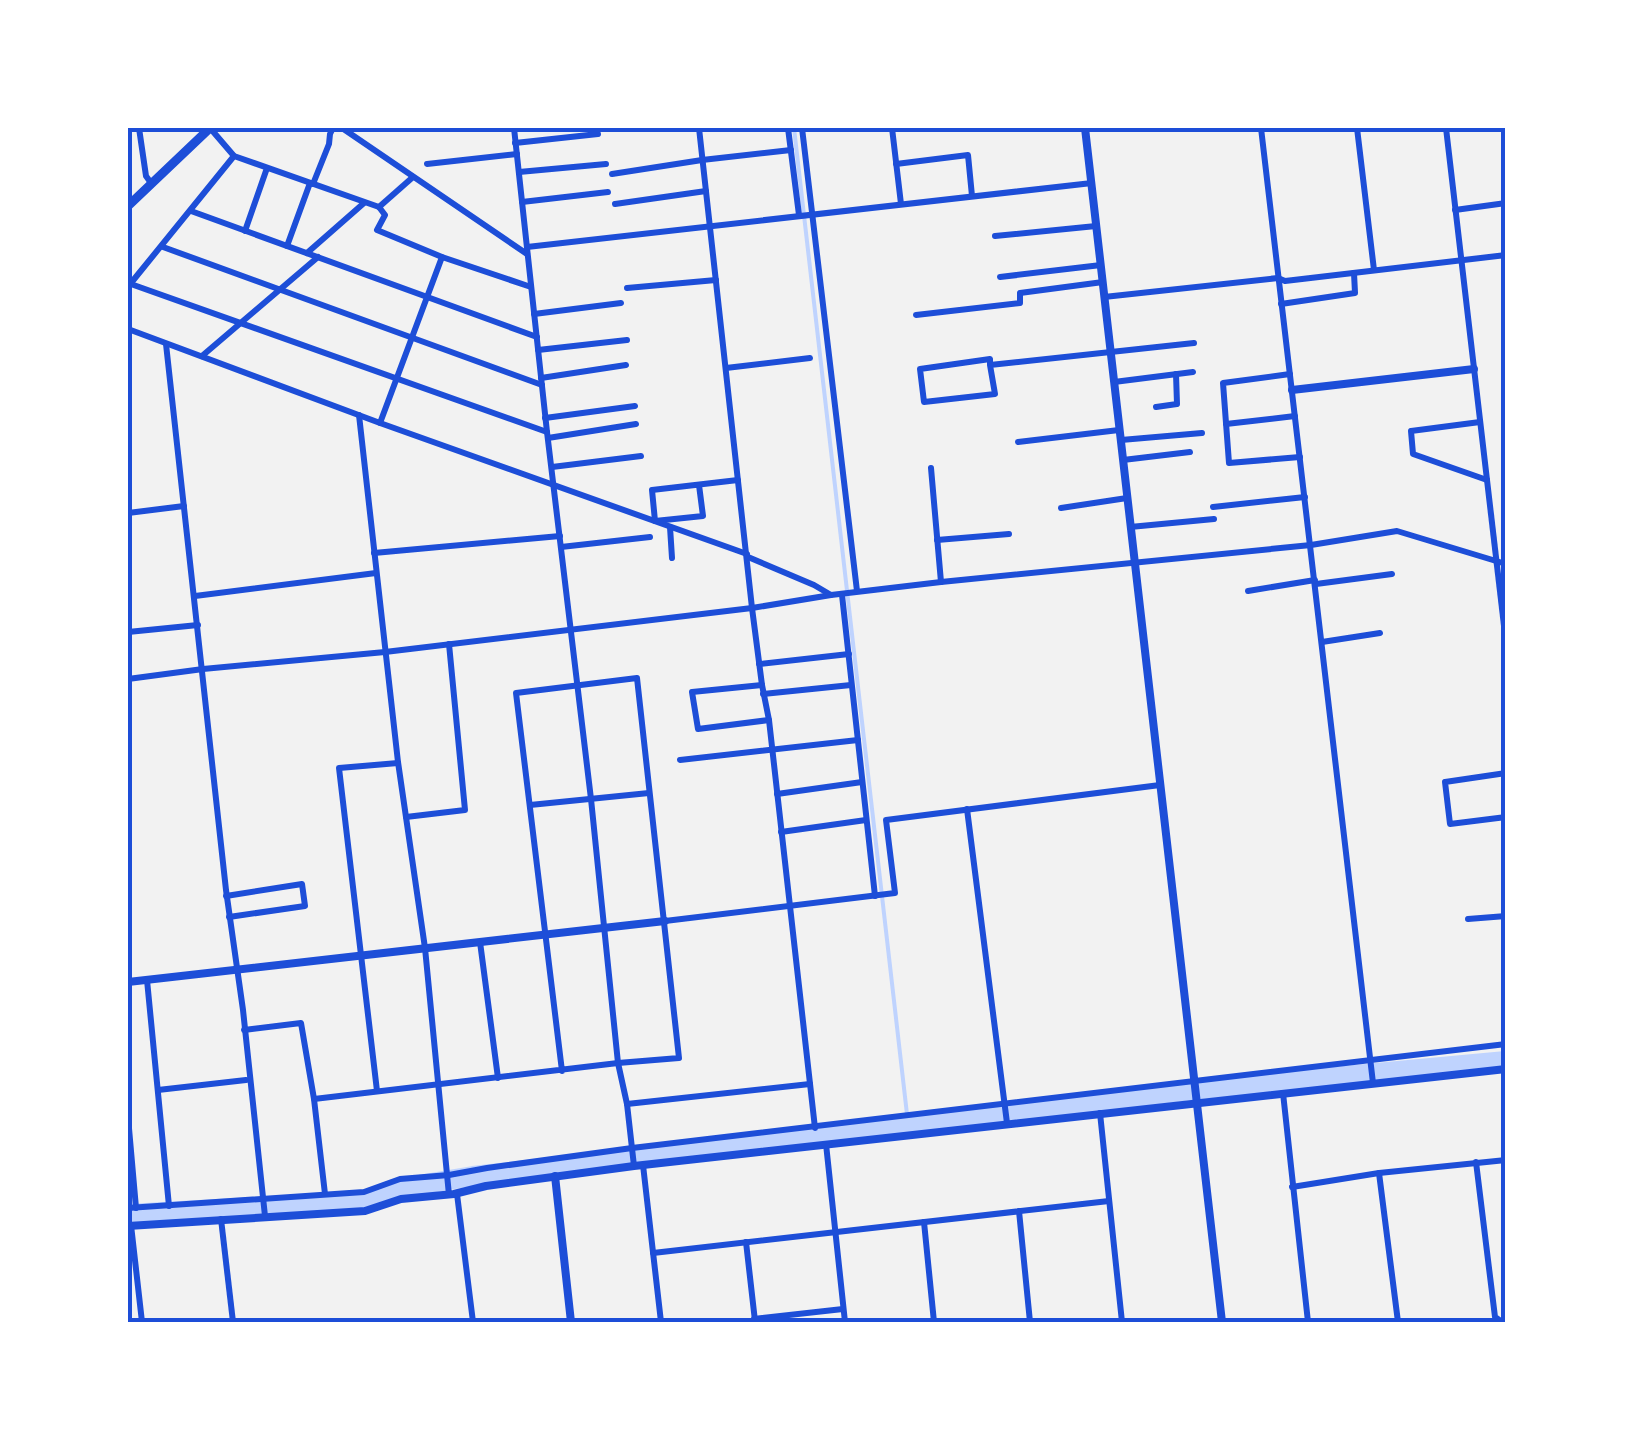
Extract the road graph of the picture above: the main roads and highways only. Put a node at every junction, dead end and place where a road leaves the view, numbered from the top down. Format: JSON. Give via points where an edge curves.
{"nodes":[{"id":1,"x":210,"y":128,"type":"edge"},
{"id":2,"x":128,"y":206,"type":"edge"}],
"edges":[{"from":1,"to":2,"type":"main road"}]}
